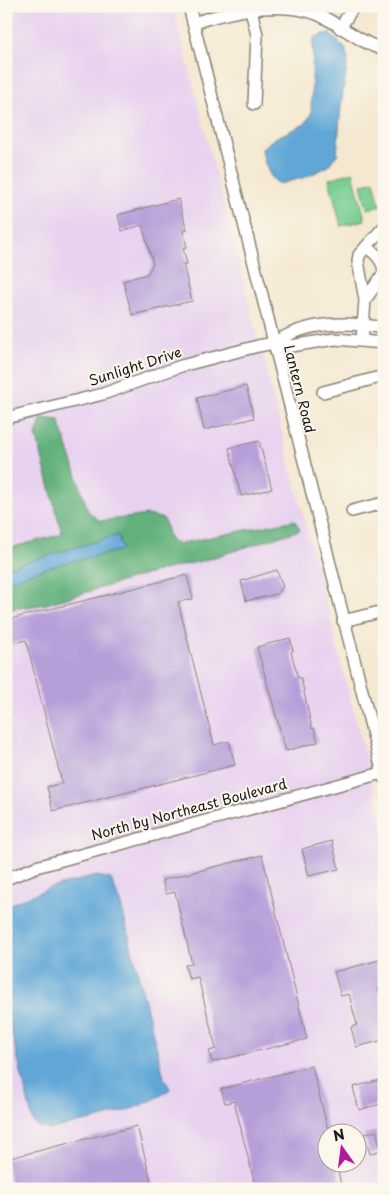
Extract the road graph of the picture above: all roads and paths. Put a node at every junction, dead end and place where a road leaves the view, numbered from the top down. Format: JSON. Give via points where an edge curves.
{"nodes":[{"id":1,"x":189,"y":6,"type":"edge"},
{"id":2,"x":354,"y":6,"type":"edge"},
{"id":3,"x":251,"y":8,"type":"edge"},
{"id":4,"x":193,"y":23,"type":"junction"},
{"id":5,"x":340,"y":28,"type":"junction"},
{"id":6,"x":384,"y":50,"type":"edge"},
{"id":7,"x":254,"y":104,"type":"dead end"},
{"id":8,"x":384,"y":227,"type":"edge"},
{"id":9,"x":366,"y":248,"type":"junction"},
{"id":10,"x":384,"y":272,"type":"edge"},
{"id":11,"x":365,"y":300,"type":"junction"},
{"id":12,"x":364,"y":324,"type":"junction"},
{"id":13,"x":384,"y":328,"type":"edge"},
{"id":14,"x":362,"y":340,"type":"junction"},
{"id":15,"x":384,"y":343,"type":"edge"},
{"id":16,"x":274,"y":344,"type":"junction"},
{"id":17,"x":384,"y":376,"type":"edge"},
{"id":18,"x":323,"y":392,"type":"dead end"},
{"id":19,"x":6,"y":418,"type":"edge"},
{"id":20,"x":384,"y":503,"type":"edge"},
{"id":21,"x":352,"y":511,"type":"dead end"},
{"id":22,"x":384,"y":611,"type":"edge"},
{"id":23,"x":343,"y":621,"type":"junction"},
{"id":24,"x":383,"y":775,"type":"edge"},
{"id":25,"x":6,"y":879,"type":"edge"}],
"edges":[{"from":1,"to":4,"type":"street","name":"Lantern Road"},
{"from":2,"to":5,"type":"street"},
{"from":3,"to":4,"type":"street"},
{"from":3,"to":5,"type":"street","via":[[286,6],[302,9]]},
{"from":3,"to":7,"type":"street","via":[[257,35]]},
{"from":4,"to":16,"type":"street","name":"Lantern Road"},
{"from":5,"to":6,"type":"street"},
{"from":8,"to":9,"type":"street"},
{"from":9,"to":10,"type":"street","via":[[384,263]]},
{"from":9,"to":11,"type":"street","via":[[358,261]]},
{"from":10,"to":11,"type":"street"},
{"from":11,"to":12,"type":"street"},
{"from":12,"to":13,"type":"street"},
{"from":12,"to":14,"type":"street"},
{"from":12,"to":16,"type":"street","via":[[343,322],[321,326],[288,334]]},
{"from":14,"to":15,"type":"street"},
{"from":14,"to":16,"type":"street","via":[[319,341],[291,346]]},
{"from":16,"to":19,"type":"street","name":"Sunlight Drive","via":[[181,366],[103,394]]},
{"from":16,"to":23,"type":"street","name":"Lantern Road"},
{"from":17,"to":18,"type":"street"},
{"from":20,"to":21,"type":"street"},
{"from":22,"to":23,"type":"street"},
{"from":23,"to":24,"type":"street","name":"Lantern Road"},
{"from":24,"to":25,"type":"street","name":"North by Northeast Boulevard","via":[[36,866]]}]}
